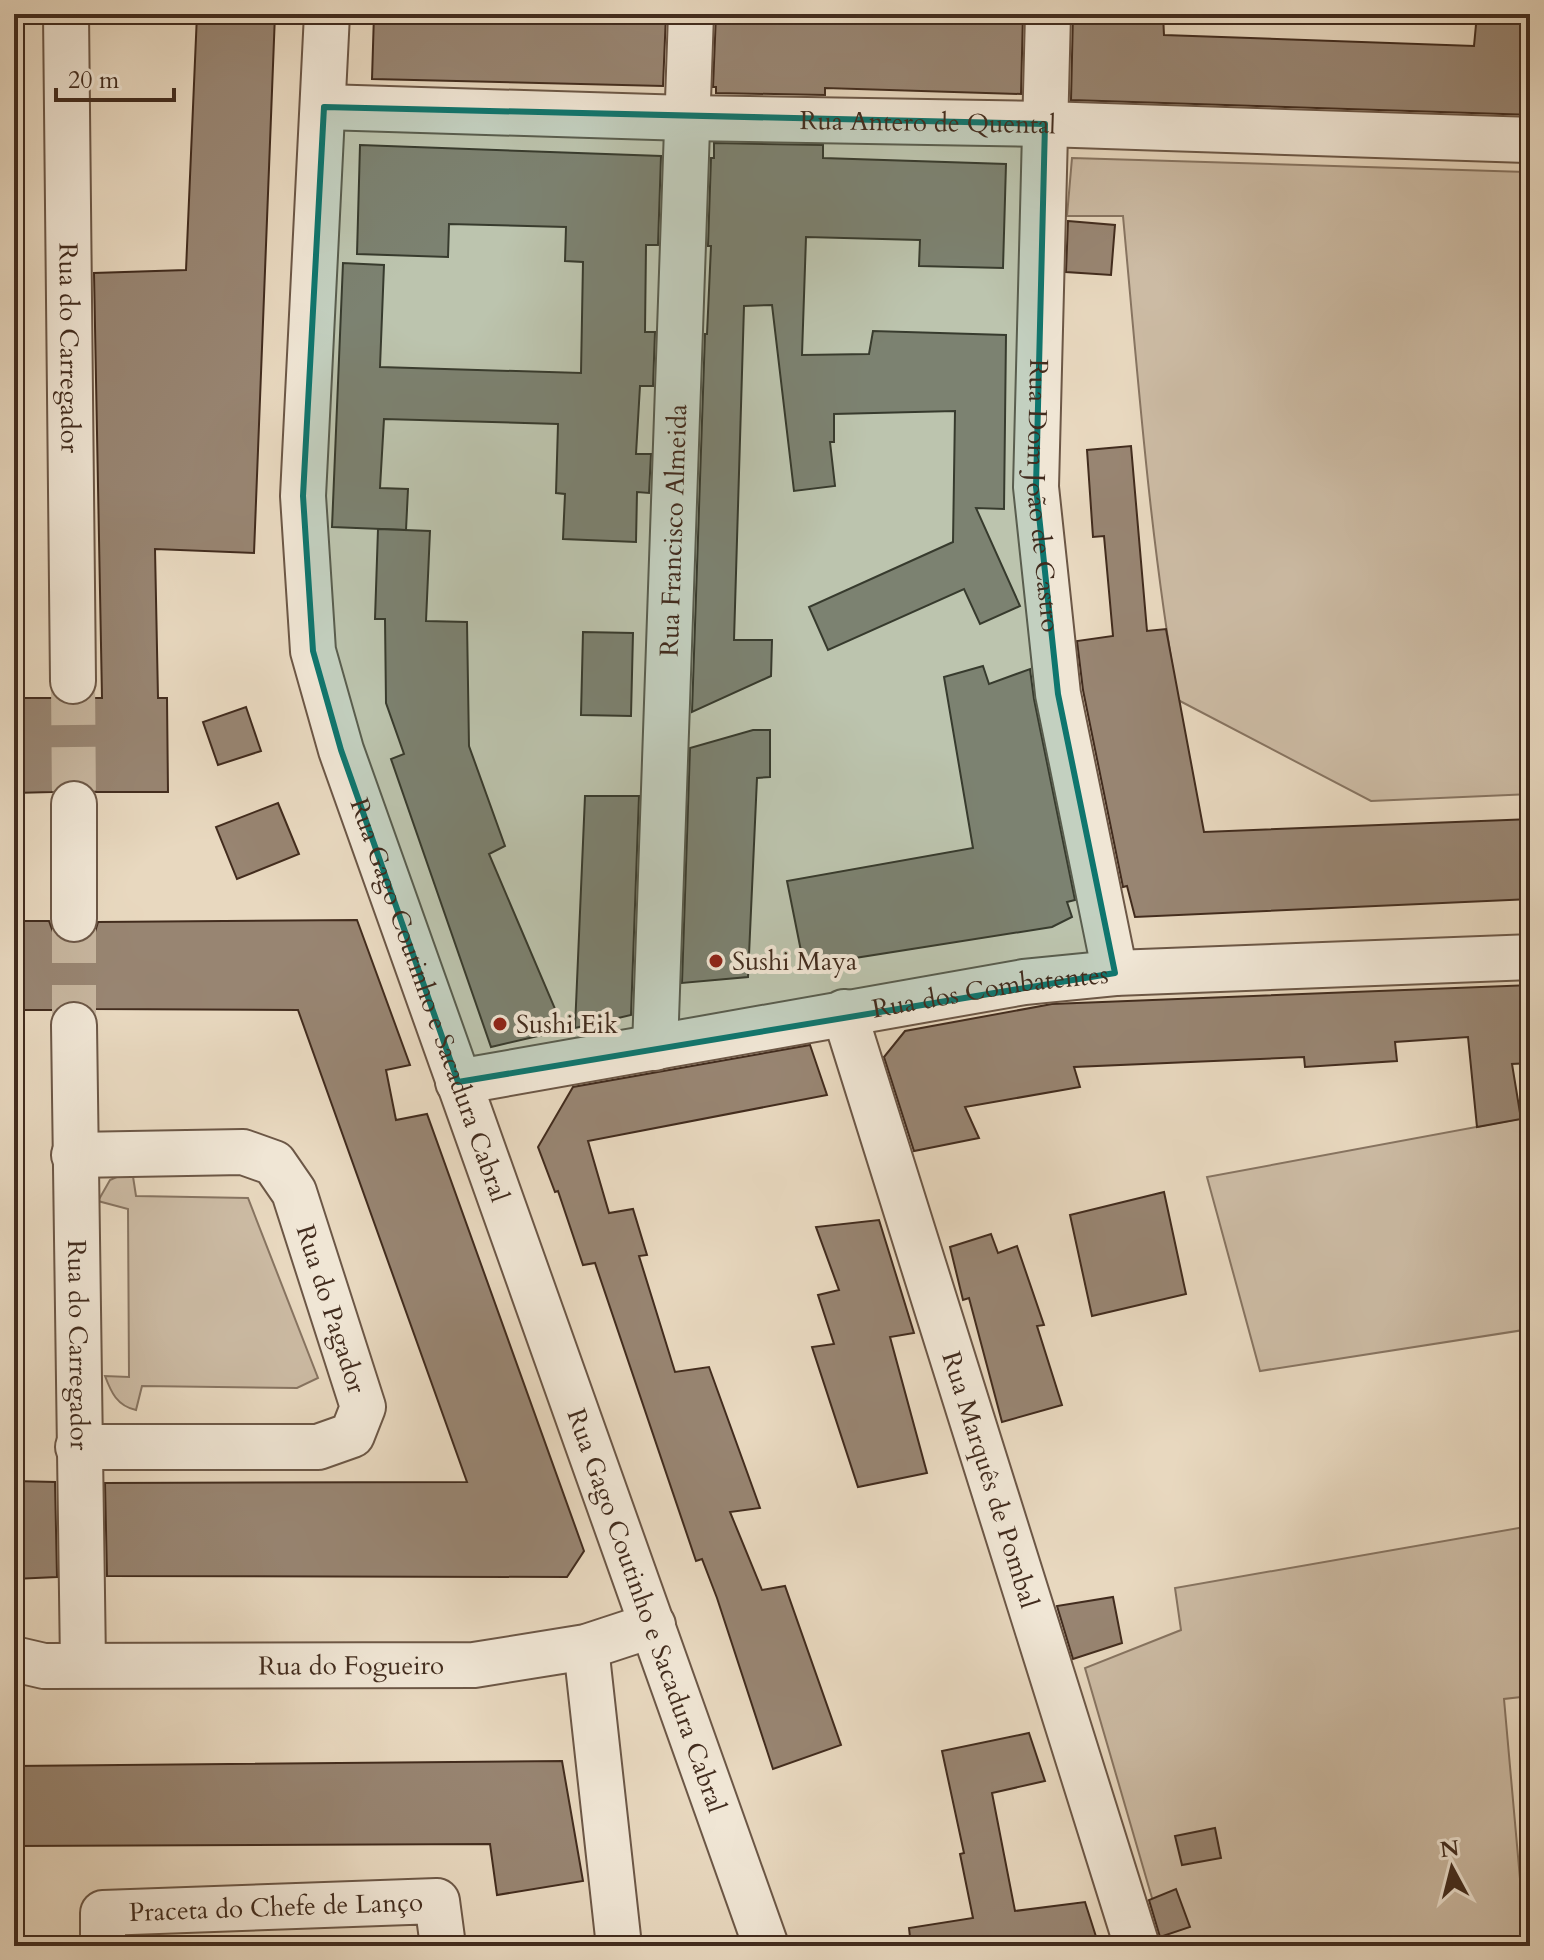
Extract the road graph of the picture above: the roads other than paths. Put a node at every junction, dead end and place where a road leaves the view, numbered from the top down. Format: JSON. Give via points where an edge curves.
{"nodes":[{"id":1,"x":66,"y":14,"type":"edge"},
{"id":2,"x":327,"y":14,"type":"edge"},
{"id":3,"x":691,"y":14,"type":"edge"},
{"id":4,"x":1048,"y":14,"type":"edge"},
{"id":5,"x":324,"y":107,"type":"junction"},
{"id":6,"x":687,"y":118,"type":"junction"},
{"id":7,"x":1045,"y":124,"type":"junction"},
{"id":8,"x":1530,"y":140,"type":"edge"},
{"id":9,"x":73,"y":681,"type":"tunnel mouth"},
{"id":10,"x":74,"y":804,"type":"tunnel mouth"},
{"id":11,"x":74,"y":919,"type":"tunnel mouth"},
{"id":12,"x":1530,"y":957,"type":"edge"},
{"id":13,"x":1115,"y":973,"type":"junction"},
{"id":14,"x":844,"y":1012,"type":"junction"},
{"id":15,"x":74,"y":1025,"type":"tunnel mouth"},
{"id":16,"x":655,"y":1048,"type":"junction"},
{"id":17,"x":458,"y":1082,"type":"junction"},
{"id":18,"x":74,"y":1155,"type":"junction"},
{"id":19,"x":78,"y":1447,"type":"junction"},
{"id":20,"x":653,"y":1625,"type":"junction"},
{"id":21,"x":586,"y":1647,"type":"junction"},
{"id":22,"x":39,"y":1666,"type":"edge"},
{"id":23,"x":103,"y":1946,"type":"edge"},
{"id":24,"x":443,"y":1946,"type":"edge"},
{"id":25,"x":619,"y":1946,"type":"edge"},
{"id":26,"x":766,"y":1946,"type":"edge"},
{"id":27,"x":1137,"y":1946,"type":"edge"}],
"edges":[{"from":1,"to":9,"type":"street","name":"Rua do Carregador"},
{"from":2,"to":5,"type":"street","name":"Rua Gago Coutinho e Sacadura Cabral"},
{"from":3,"to":6,"type":"street","name":"Rua Francisco Almeida"},
{"from":4,"to":7,"type":"street","name":"Rua Dom João de Castro"},
{"from":5,"to":6,"type":"street","name":"Rua Antero de Quental"},
{"from":5,"to":17,"type":"street","name":"Rua Gago Coutinho e Sacadura Cabral","via":[[303,496],[313,651],[341,750]]},
{"from":6,"to":7,"type":"street","name":"Rua Antero de Quental"},
{"from":6,"to":16,"type":"street","name":"Rua Francisco Almeida"},
{"from":7,"to":8,"type":"street","name":"Rua Antero de Quental"},
{"from":7,"to":13,"type":"street","name":"Rua Dom João de Castro","via":[[1036,487],[1058,694]]},
{"from":10,"to":11,"type":"street"},
{"from":12,"to":13,"type":"street","name":"Rua dos Combatentes"},
{"from":13,"to":14,"type":"street","name":"Rua dos Combatentes","via":[[1024,982]]},
{"from":14,"to":16,"type":"street","name":"Rua dos Combatentes"},
{"from":14,"to":27,"type":"street","name":"Rua Marquês de Pombal"},
{"from":15,"to":18,"type":"street","name":"Rua do Carregador"},
{"from":16,"to":17,"type":"street","name":"Rua dos Combatentes"},
{"from":17,"to":20,"type":"street","name":"Rua Gago Coutinho e Sacadura Cabral"},
{"from":18,"to":19,"type":"street","name":"Rua do Carregador"},
{"from":18,"to":19,"type":"street","name":"Rua do Pagador","via":[[243,1152],[274,1163],[294,1192],[363,1407],[352,1435],[318,1447]]},
{"from":19,"to":22,"type":"street","name":"Rua do Carregador"},
{"from":20,"to":21,"type":"street","name":"Rua do Fogueiro"},
{"from":20,"to":26,"type":"street","name":"Rua Gago Coutinho e Sacadura Cabral"},
{"from":21,"to":22,"type":"street","name":"Rua do Fogueiro","via":[[474,1665]]},
{"from":21,"to":25,"type":"street"},
{"from":23,"to":24,"type":"street","name":"Praceta do Chefe de Lanço","via":[[103,1913],[437,1901]]}]}
